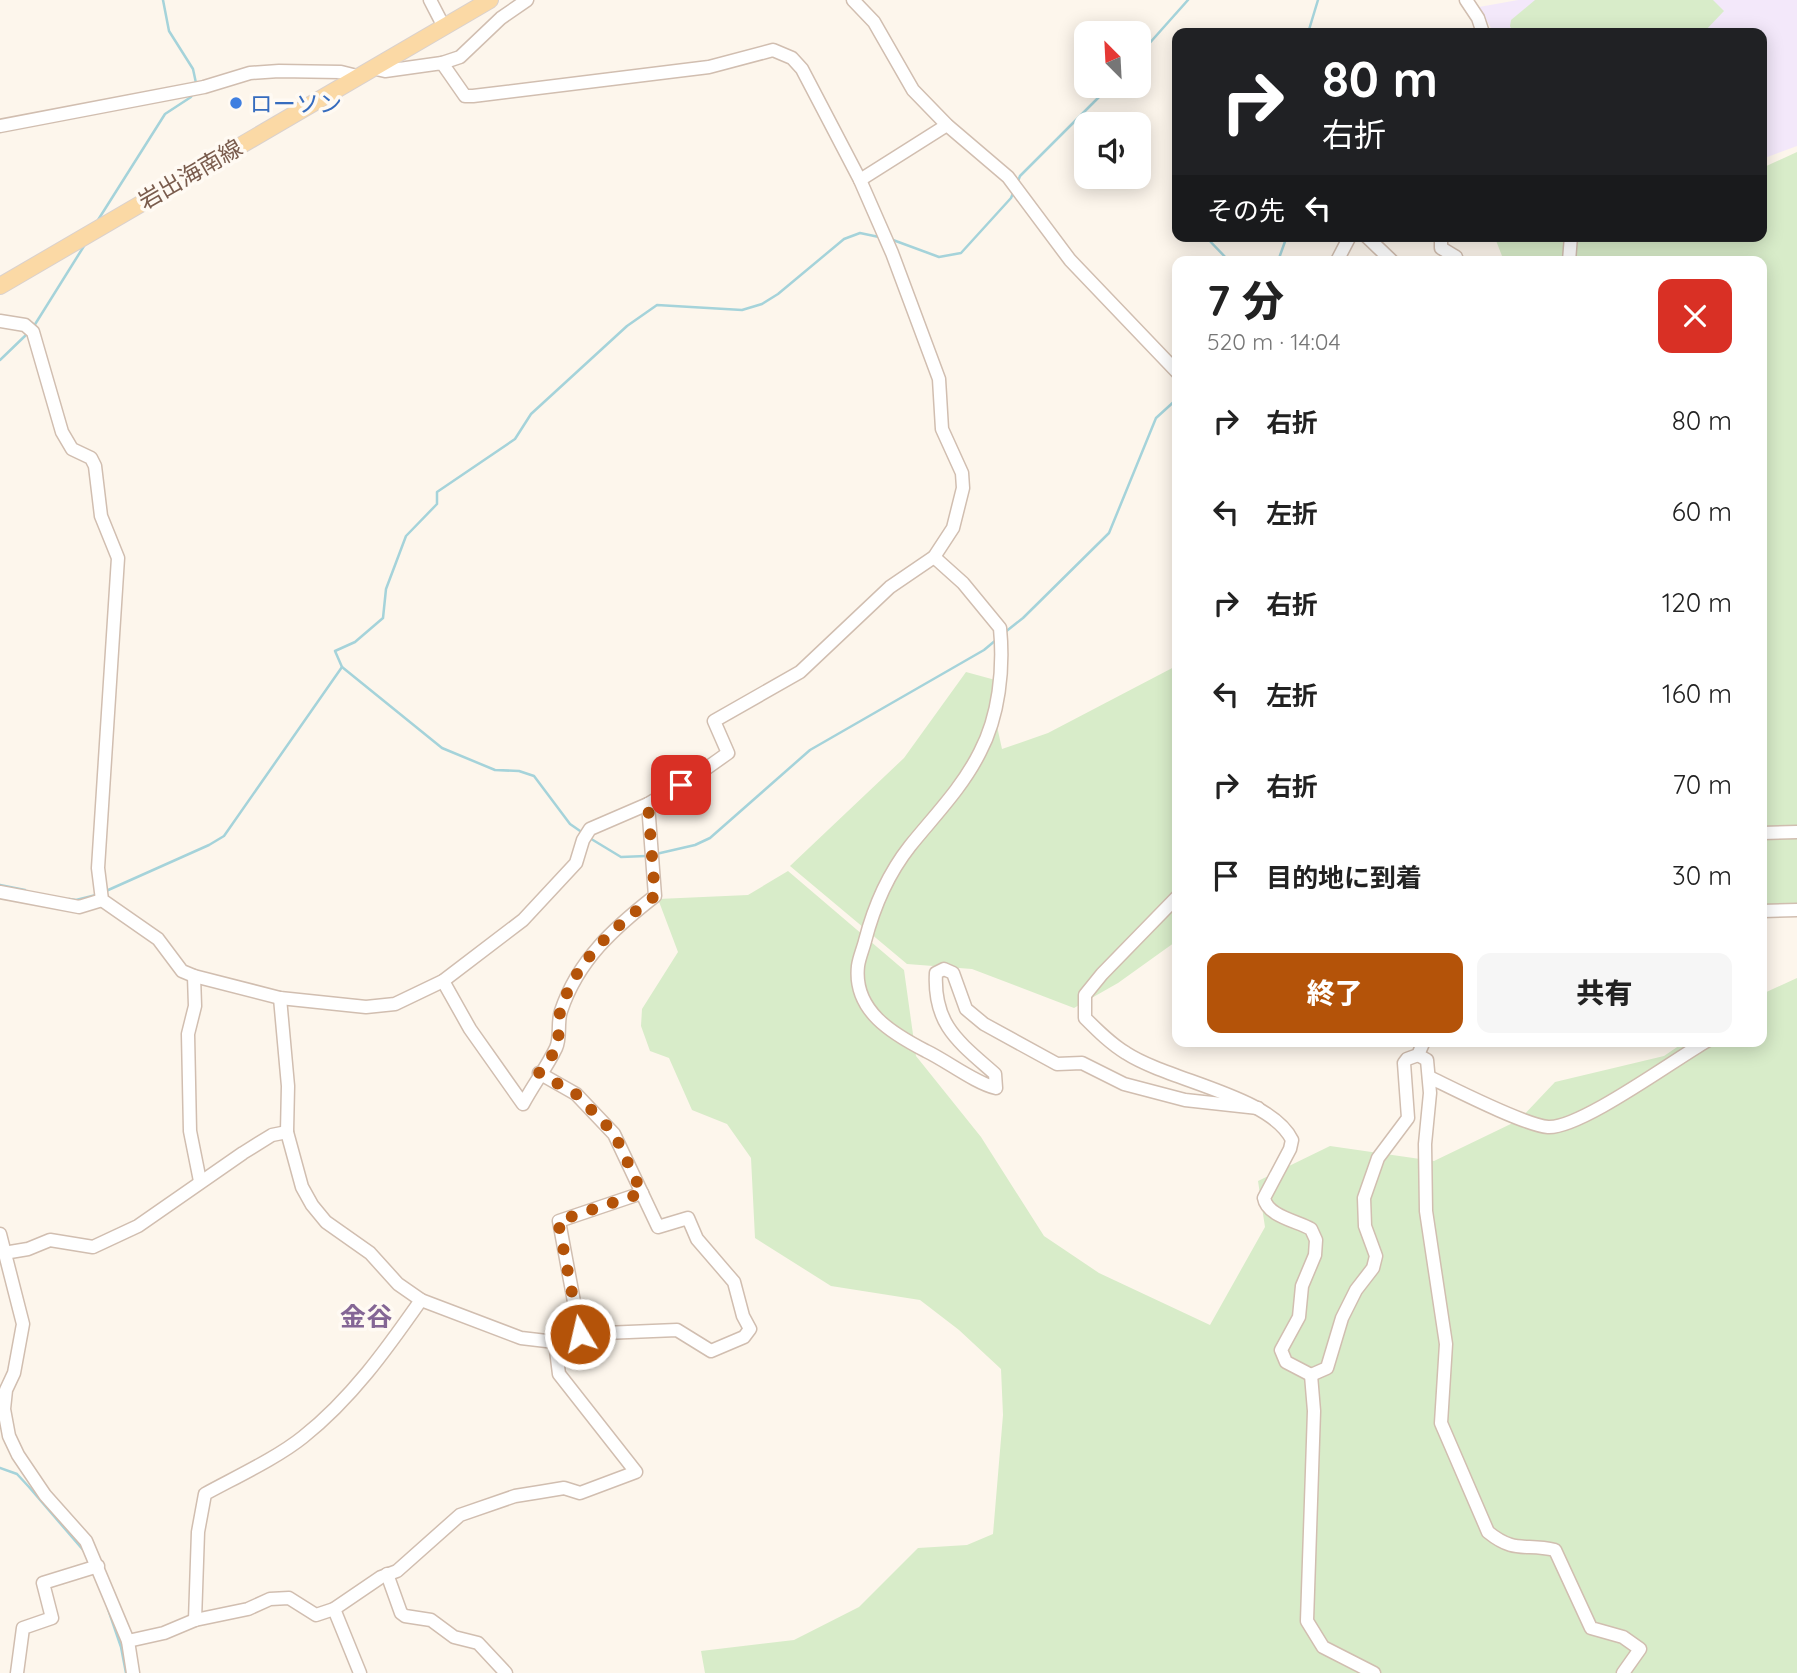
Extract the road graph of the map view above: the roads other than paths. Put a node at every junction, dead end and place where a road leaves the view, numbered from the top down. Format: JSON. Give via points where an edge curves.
{"nodes":[{"id":1,"x":430,"y":0,"type":"edge"},
{"id":2,"x":490,"y":0,"type":"edge"},
{"id":3,"x":527,"y":0,"type":"edge"},
{"id":4,"x":853,"y":0,"type":"edge"},
{"id":5,"x":1466,"y":0,"type":"edge"},
{"id":6,"x":443,"y":27,"type":"junction"},
{"id":7,"x":1481,"y":28,"type":"edge"},
{"id":8,"x":442,"y":63,"type":"junction"},
{"id":9,"x":372,"y":68,"type":"junction"},
{"id":10,"x":357,"y":76,"type":"junction"},
{"id":11,"x":947,"y":125,"type":"junction"},
{"id":12,"x":0,"y":126,"type":"edge"},
{"id":13,"x":860,"y":180,"type":"junction"},
{"id":14,"x":1372,"y":242,"type":"edge"},
{"id":15,"x":1441,"y":242,"type":"edge"},
{"id":16,"x":1387,"y":256,"type":"edge"},
{"id":17,"x":1454,"y":256,"type":"edge"},
{"id":18,"x":0,"y":286,"type":"edge"},
{"id":19,"x":0,"y":321,"type":"edge"},
{"id":20,"x":1172,"y":367,"type":"edge"},
{"id":21,"x":934,"y":557,"type":"junction"},
{"id":22,"x":648,"y":804,"type":"junction"},
{"id":23,"x":1797,"y":832,"type":"edge"},
{"id":24,"x":1767,"y":833,"type":"edge"},
{"id":25,"x":0,"y":891,"type":"edge"},
{"id":26,"x":102,"y":900,"type":"junction"},
{"id":27,"x":1172,"y":902,"type":"edge"},
{"id":28,"x":1797,"y":910,"type":"edge"},
{"id":29,"x":1767,"y":911,"type":"edge"},
{"id":30,"x":194,"y":976,"type":"junction"},
{"id":31,"x":443,"y":981,"type":"junction"},
{"id":32,"x":280,"y":999,"type":"junction"},
{"id":33,"x":1421,"y":1047,"type":"edge"},
{"id":34,"x":1697,"y":1047,"type":"edge"},
{"id":35,"x":1418,"y":1055,"type":"junction"},
{"id":36,"x":539,"y":1073,"type":"junction"},
{"id":37,"x":1429,"y":1077,"type":"junction"},
{"id":38,"x":1258,"y":1108,"type":"junction"},
{"id":39,"x":287,"y":1132,"type":"junction"},
{"id":40,"x":200,"y":1181,"type":"junction"},
{"id":41,"x":642,"y":1193,"type":"junction"},
{"id":42,"x":0,"y":1234,"type":"edge"},
{"id":43,"x":4,"y":1253,"type":"junction"},
{"id":44,"x":421,"y":1300,"type":"junction"},
{"id":45,"x":580,"y":1334,"type":"junction"},
{"id":46,"x":555,"y":1342,"type":"junction"},
{"id":47,"x":1311,"y":1376,"type":"junction"},
{"id":48,"x":98,"y":1566,"type":"junction"},
{"id":49,"x":387,"y":1574,"type":"junction"},
{"id":50,"x":334,"y":1609,"type":"junction"},
{"id":51,"x":195,"y":1620,"type":"junction"},
{"id":52,"x":128,"y":1641,"type":"junction"},
{"id":53,"x":18,"y":1673,"type":"edge"},
{"id":54,"x":133,"y":1673,"type":"edge"},
{"id":55,"x":360,"y":1673,"type":"edge"},
{"id":56,"x":506,"y":1673,"type":"edge"},
{"id":57,"x":1374,"y":1673,"type":"edge"},
{"id":58,"x":1623,"y":1673,"type":"edge"}],
"edges":[{"from":1,"to":6,"type":"street"},
{"from":2,"to":6,"type":"main road","name":"岩出海南線"},
{"from":3,"to":8,"type":"street","via":[[460,57]]},
{"from":4,"to":11,"type":"street","via":[[874,22],[913,90]]},
{"from":5,"to":7,"type":"street"},
{"from":6,"to":9,"type":"main road","name":"岩出海南線"},
{"from":8,"to":9,"type":"street","via":[[385,71]]},
{"from":8,"to":13,"type":"street","via":[[465,96],[472,96],[709,67],[773,51],[792,58],[802,69]]},
{"from":9,"to":10,"type":"main road","name":"岩出海南線"},
{"from":10,"to":12,"type":"street","via":[[341,72],[250,73],[204,87]]},
{"from":10,"to":18,"type":"main road","name":"岩出海南線"},
{"from":11,"to":13,"type":"street"},
{"from":11,"to":20,"type":"street","via":[[1008,177],[1070,260]]},
{"from":13,"to":21,"type":"street","via":[[939,379],[942,429],[962,472],[963,488],[953,528]]},
{"from":14,"to":16,"type":"street"},
{"from":15,"to":17,"type":"street","via":[[1441,248]]},
{"from":19,"to":26,"type":"street","via":[[25,325],[33,332],[62,432],[72,449],[91,458],[95,466],[101,516],[118,558],[97,868]]},
{"from":21,"to":22,"type":"street","via":[[890,587],[800,672],[713,721],[728,753]]},
{"from":21,"to":38,"type":"street","via":[[963,583],[1000,628],[999,692],[991,725],[970,770],[910,846],[873,910],[858,967],[863,999],[894,1034],[984,1085],[996,1088],[995,1074],[945,1022],[935,998],[936,973],[944,969],[953,973],[966,1009],[984,1024],[1057,1064],[1083,1063],[1124,1084],[1185,1100]]},
{"from":22,"to":31,"type":"street","via":[[590,829],[576,863],[523,920]]},
{"from":22,"to":36,"type":"street","via":[[655,896],[594,949],[575,977],[560,1013],[558,1045]]},
{"from":23,"to":24,"type":"street"},
{"from":25,"to":26,"type":"street","via":[[79,907]]},
{"from":26,"to":30,"type":"street","via":[[158,939],[182,971]]},
{"from":27,"to":38,"type":"street","via":[[1085,995],[1085,1018],[1127,1054]]},
{"from":28,"to":29,"type":"street"},
{"from":30,"to":32,"type":"street"},
{"from":30,"to":40,"type":"street","via":[[195,1006],[188,1034],[190,1131]]},
{"from":31,"to":32,"type":"street","via":[[385,1005]]},
{"from":31,"to":36,"type":"street","via":[[470,1029],[523,1104]]},
{"from":32,"to":39,"type":"street"},
{"from":33,"to":35,"type":"street"},
{"from":34,"to":37,"type":"street","via":[[1579,1118],[1552,1127],[1525,1120]]},
{"from":35,"to":37,"type":"street","via":[[1427,1060]]},
{"from":35,"to":47,"type":"street","via":[[1404,1063],[1408,1118],[1378,1158],[1364,1198],[1364,1226],[1376,1256],[1373,1268],[1342,1318],[1326,1368]]},
{"from":36,"to":41,"type":"street","via":[[576,1094],[614,1133]]},
{"from":37,"to":58,"type":"street","via":[[1426,1211],[1446,1344],[1441,1423],[1488,1532],[1512,1547],[1555,1550],[1591,1628],[1623,1637],[1640,1649]]},
{"from":38,"to":47,"type":"street","via":[[1281,1122],[1292,1140],[1264,1198],[1265,1205],[1311,1229],[1316,1240],[1299,1317],[1281,1350],[1286,1362]]},
{"from":39,"to":40,"type":"street","via":[[272,1135]]},
{"from":39,"to":44,"type":"street","via":[[302,1187],[312,1205],[326,1222],[352,1238]]},
{"from":40,"to":43,"type":"street","via":[[148,1220],[93,1247],[50,1240]]},
{"from":41,"to":45,"type":"street","via":[[558,1221]]},
{"from":41,"to":45,"type":"street","via":[[658,1227],[688,1218],[696,1239],[734,1282],[750,1329],[744,1337],[711,1350],[677,1330]]},
{"from":42,"to":43,"type":"street"},
{"from":43,"to":48,"type":"street","via":[[23,1324],[14,1373],[6,1390],[9,1436],[38,1485],[86,1541]]},
{"from":44,"to":46,"type":"street","via":[[502,1333]]},
{"from":44,"to":51,"type":"street","via":[[364,1379],[320,1422],[301,1439],[205,1494],[198,1532]]},
{"from":45,"to":46,"type":"street"},
{"from":46,"to":49,"type":"street","via":[[559,1374],[636,1472],[580,1493],[565,1488],[527,1494],[460,1515]]},
{"from":47,"to":57,"type":"street","via":[[1314,1411],[1307,1621],[1323,1647]]},
{"from":48,"to":52,"type":"street"},
{"from":48,"to":53,"type":"street","via":[[43,1583],[52,1618],[23,1628]]},
{"from":49,"to":50,"type":"street"},
{"from":49,"to":56,"type":"street","via":[[405,1616],[431,1620],[454,1637],[478,1643]]},
{"from":50,"to":51,"type":"street","via":[[316,1615],[289,1598],[270,1599],[248,1609]]},
{"from":50,"to":55,"type":"street"},
{"from":51,"to":52,"type":"street"},
{"from":52,"to":54,"type":"street"}]}
